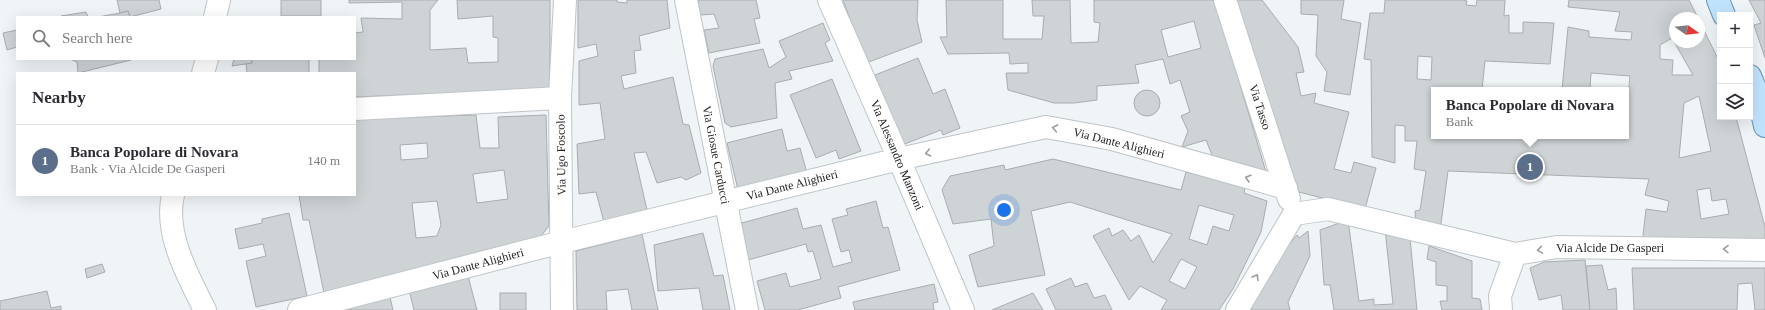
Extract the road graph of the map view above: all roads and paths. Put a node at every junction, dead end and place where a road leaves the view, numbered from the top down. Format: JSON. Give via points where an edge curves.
{"nodes":[{"id":1,"x":219,"y":0,"type":"edge"},
{"id":2,"x":565,"y":0,"type":"edge"},
{"id":3,"x":686,"y":0,"type":"edge"},
{"id":4,"x":829,"y":0,"type":"edge"},
{"id":5,"x":1225,"y":0,"type":"edge"},
{"id":6,"x":1718,"y":0,"type":"edge"},
{"id":7,"x":1723,"y":12,"type":"edge"},
{"id":8,"x":215,"y":16,"type":"edge"},
{"id":9,"x":206,"y":60,"type":"edge"},
{"id":10,"x":203,"y":72,"type":"edge"},
{"id":11,"x":1753,"y":83,"type":"edge"},
{"id":12,"x":560,"y":98,"type":"junction"},
{"id":13,"x":356,"y":109,"type":"edge"},
{"id":14,"x":1765,"y":126,"type":"edge"},
{"id":15,"x":899,"y":159,"type":"junction"},
{"id":16,"x":1286,"y":188,"type":"junction"},
{"id":17,"x":173,"y":196,"type":"edge"},
{"id":18,"x":725,"y":202,"type":"junction"},
{"id":19,"x":1294,"y":214,"type":"junction"},
{"id":20,"x":562,"y":242,"type":"junction"},
{"id":21,"x":1765,"y":250,"type":"edge"},
{"id":22,"x":1514,"y":254,"type":"junction"},
{"id":23,"x":205,"y":310,"type":"edge"},
{"id":24,"x":299,"y":310,"type":"edge"},
{"id":25,"x":562,"y":310,"type":"edge"},
{"id":26,"x":747,"y":310,"type":"edge"},
{"id":27,"x":963,"y":310,"type":"edge"},
{"id":28,"x":1236,"y":310,"type":"edge"},
{"id":29,"x":1502,"y":310,"type":"edge"}],
"edges":[{"from":1,"to":8,"type":"street"},
{"from":2,"to":12,"type":"street","name":"Via Ugo Foscolo"},
{"from":3,"to":18,"type":"street","name":"Via Giosue Carducci"},
{"from":4,"to":15,"type":"street","name":"Via Alessandro Manzoni"},
{"from":5,"to":16,"type":"street","name":"Via Tasso"},
{"from":6,"to":7,"type":"main road"},
{"from":9,"to":10,"type":"street"},
{"from":11,"to":14,"type":"main road"},
{"from":12,"to":13,"type":"street"},
{"from":12,"to":20,"type":"street","name":"Via Ugo Foscolo"},
{"from":16,"to":15,"type":"street","name":"Via Dante Alighieri","one_way":true,"via":[[1112,139],[1046,127]]},
{"from":15,"to":18,"type":"street","name":"Via Dante Alighieri"},
{"from":15,"to":27,"type":"street","name":"Via Alessandro Manzoni"},
{"from":16,"to":19,"type":"street","name":"Via Tasso"},
{"from":17,"to":23,"type":"street","via":[[170,209],[179,258]]},
{"from":18,"to":20,"type":"street","name":"Via Dante Alighieri"},
{"from":18,"to":26,"type":"street","name":"Via Giosue Carducci"},
{"from":19,"to":22,"type":"street","via":[[1328,209]]},
{"from":28,"to":19,"type":"street","one_way":true},
{"from":20,"to":24,"type":"street","name":"Via Dante Alighieri"},
{"from":20,"to":25,"type":"street","name":"Via Ugo Foscolo"},
{"from":21,"to":22,"type":"street","name":"Via Alcide De Gasperi","one_way":true,"via":[[1557,247]]},
{"from":22,"to":29,"type":"street","via":[[1500,296]]}]}
